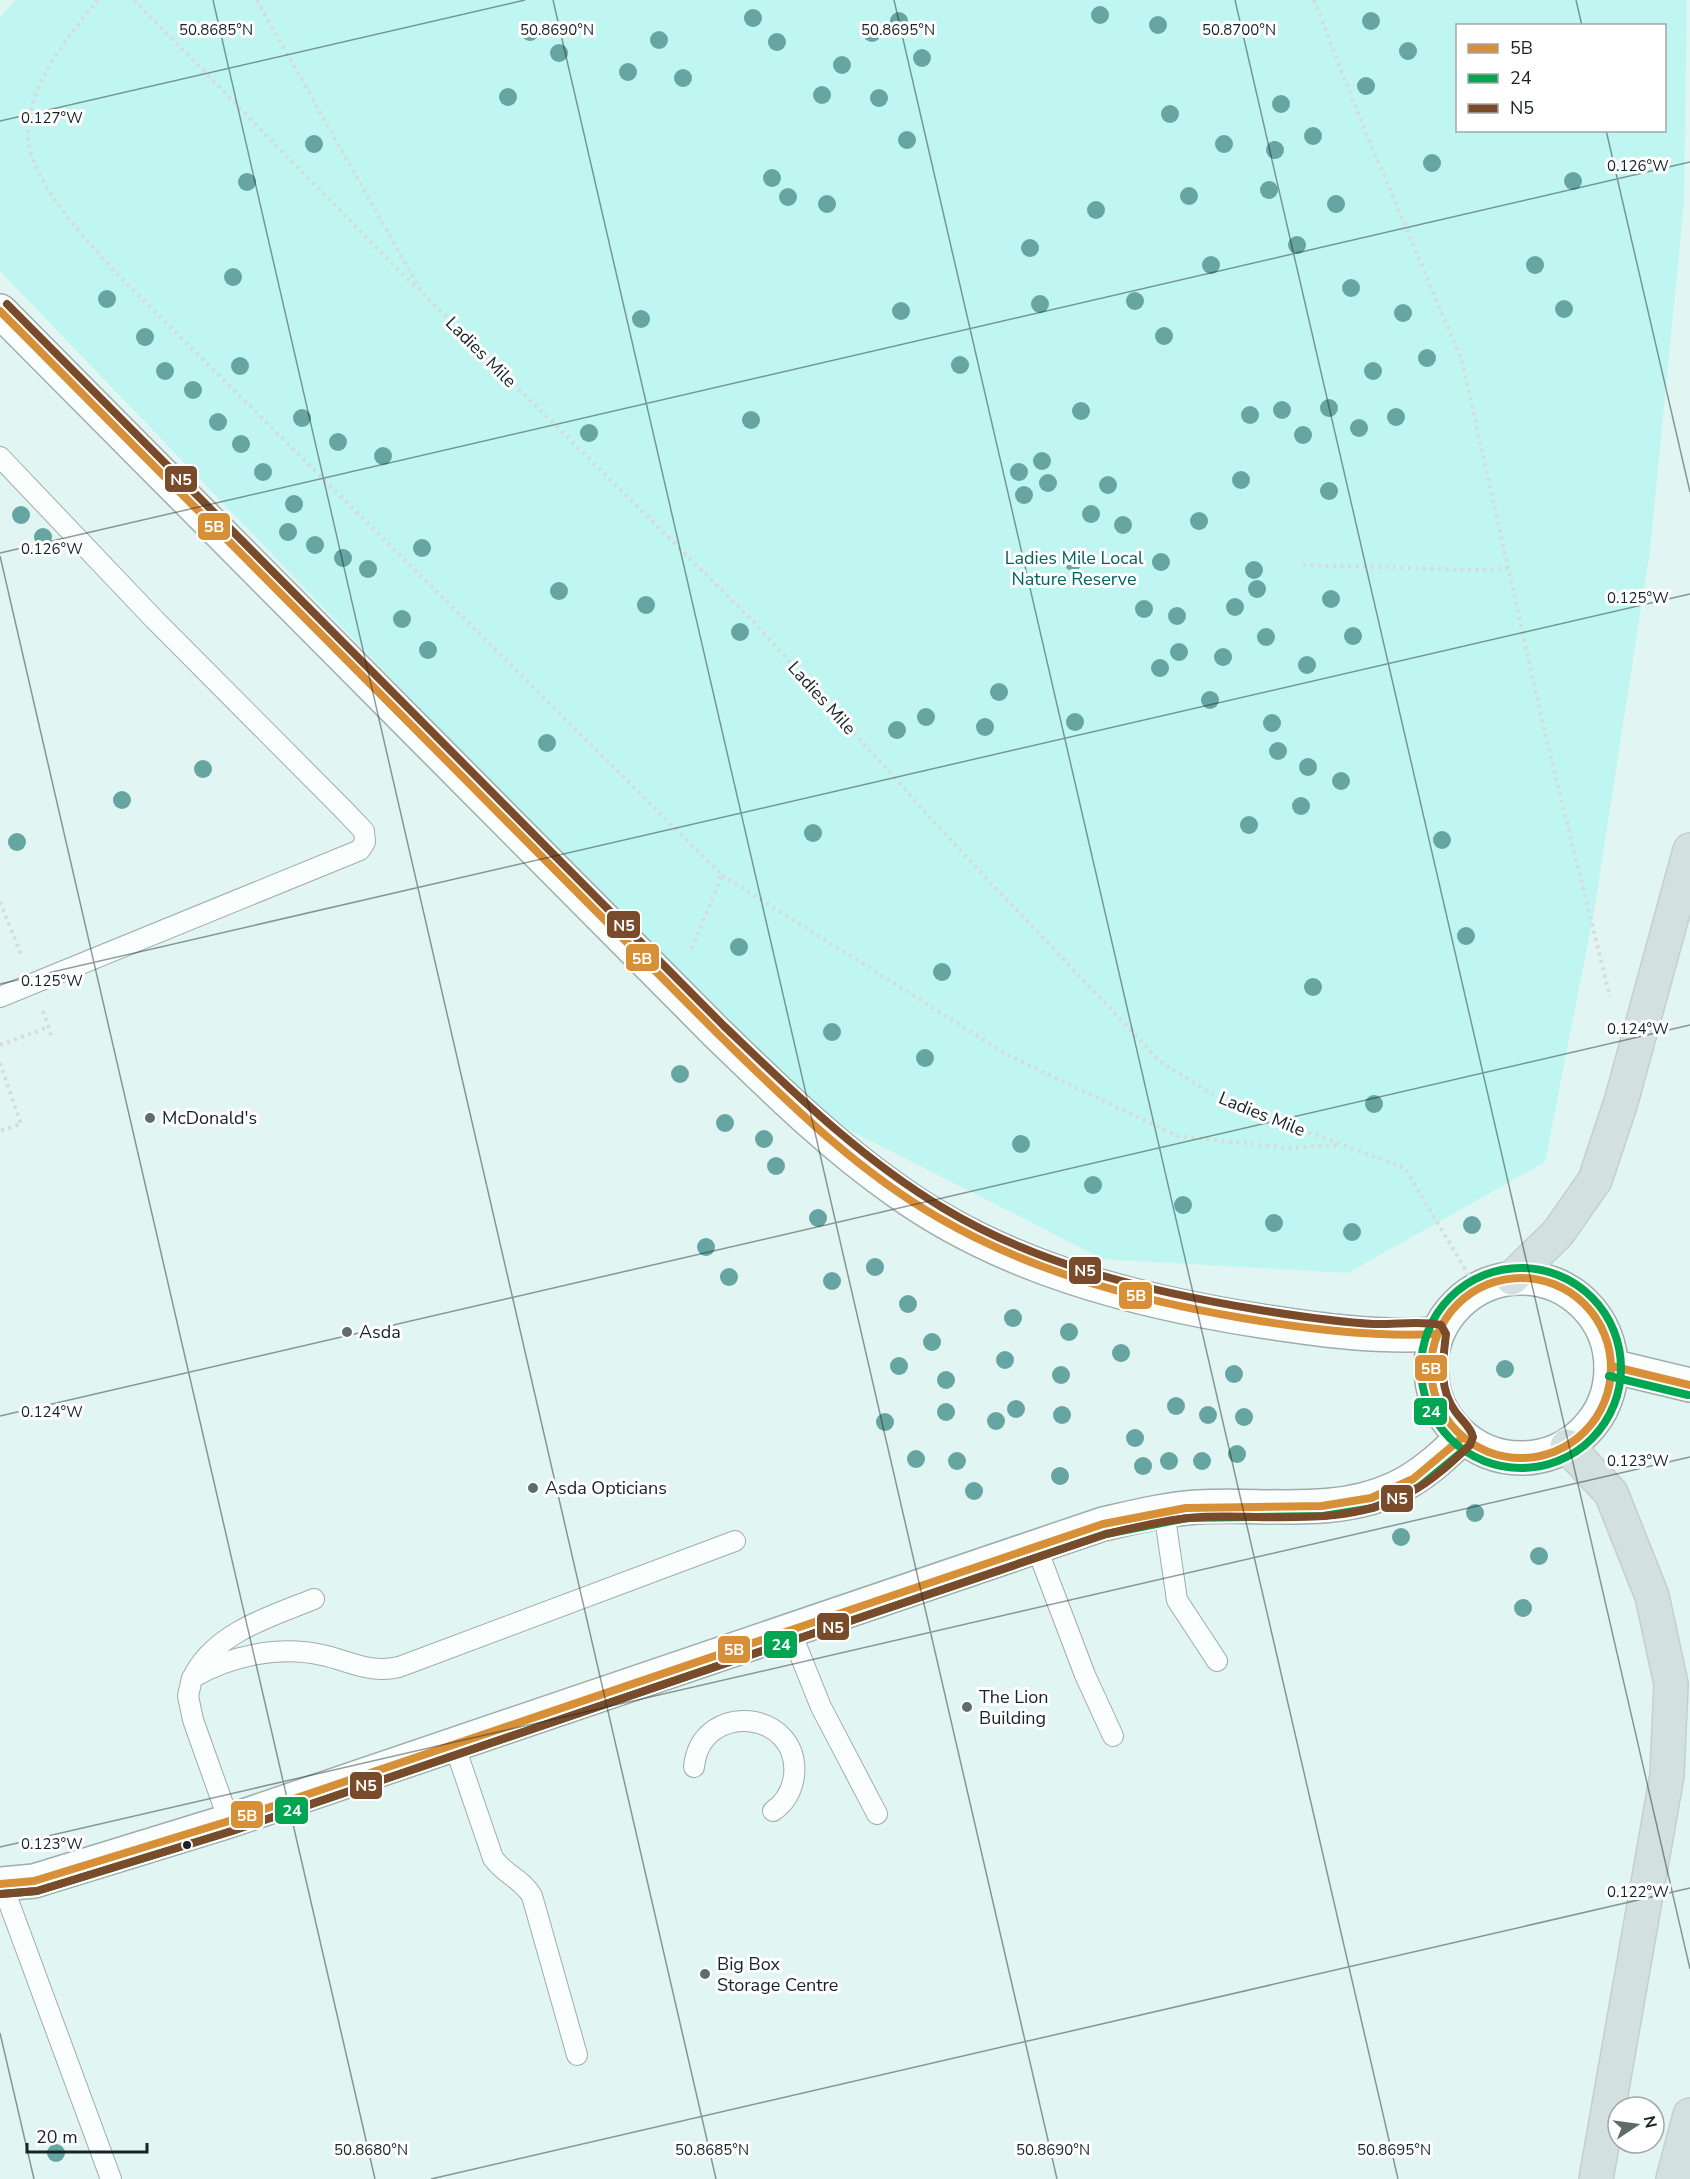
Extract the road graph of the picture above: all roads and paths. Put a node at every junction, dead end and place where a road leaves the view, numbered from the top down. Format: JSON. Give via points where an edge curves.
{"nodes":[{"id":1,"x":99,"y":0,"type":"edge"},
{"id":2,"x":134,"y":0,"type":"edge"},
{"id":3,"x":257,"y":0,"type":"edge"},
{"id":4,"x":1314,"y":0,"type":"edge"},
{"id":5,"x":422,"y":293,"type":"junction"},
{"id":6,"x":0,"y":311,"type":"edge"},
{"id":7,"x":0,"y":457,"type":"edge"},
{"id":8,"x":1303,"y":565,"type":"dead end"},
{"id":9,"x":1508,"y":568,"type":"junction"},
{"id":10,"x":1690,"y":850,"type":"edge"},
{"id":11,"x":722,"y":875,"type":"junction"},
{"id":12,"x":674,"y":990,"type":"junction"},
{"id":13,"x":0,"y":997,"type":"edge"},
{"id":14,"x":1611,"y":998,"type":"dead end"},
{"id":15,"x":49,"y":1027,"type":"dead end"},
{"id":16,"x":0,"y":1045,"type":"edge"},
{"id":17,"x":0,"y":1063,"type":"edge"},
{"id":18,"x":0,"y":1131,"type":"edge"},
{"id":19,"x":1341,"y":1144,"type":"junction"},
{"id":20,"x":1512,"y":1278,"type":"junction"},
{"id":21,"x":1477,"y":1288,"type":"junction"},
{"id":22,"x":1436,"y":1334,"type":"junction"},
{"id":23,"x":1611,"y":1365,"type":"junction"},
{"id":24,"x":1679,"y":1383,"type":"edge"},
{"id":25,"x":1463,"y":1437,"type":"junction"},
{"id":26,"x":1567,"y":1446,"type":"junction"},
{"id":27,"x":1164,"y":1511,"type":"junction"},
{"id":28,"x":735,"y":1541,"type":"dead end"},
{"id":29,"x":1036,"y":1546,"type":"junction"},
{"id":30,"x":314,"y":1599,"type":"dead end"},
{"id":31,"x":790,"y":1630,"type":"junction"},
{"id":32,"x":1217,"y":1661,"type":"dead end"},
{"id":33,"x":192,"y":1678,"type":"junction"},
{"id":34,"x":1113,"y":1736,"type":"dead end"},
{"id":35,"x":454,"y":1744,"type":"junction"},
{"id":36,"x":694,"y":1767,"type":"dead end"},
{"id":37,"x":773,"y":1811,"type":"dead end"},
{"id":38,"x":877,"y":1814,"type":"dead end"},
{"id":39,"x":229,"y":1821,"type":"junction"},
{"id":40,"x":1,"y":1884,"type":"edge"},
{"id":41,"x":577,"y":2055,"type":"dead end"},
{"id":42,"x":1690,"y":2115,"type":"edge"},
{"id":43,"x":111,"y":2179,"type":"edge"},
{"id":44,"x":1596,"y":2179,"type":"edge"},
{"id":45,"x":1673,"y":2179,"type":"edge"}],
"edges":[{"from":1,"to":11,"type":"path","via":[[61,44],[47,68],[30,125],[34,161],[80,234]]},
{"from":2,"to":5,"type":"path"},
{"from":3,"to":5,"type":"path","name":"Ladies Mile"},
{"from":4,"to":9,"type":"path","via":[[1462,361]]},
{"from":5,"to":19,"type":"path","name":"Ladies Mile","via":[[753,621],[956,846],[1162,1063],[1224,1101]]},
{"from":6,"to":12,"type":"street"},
{"from":7,"to":13,"type":"lane","via":[[350,816],[364,831],[365,842],[360,850]]},
{"from":8,"to":9,"type":"path"},
{"from":9,"to":14,"type":"path"},
{"from":10,"to":20,"type":"highway","via":[[1621,1102],[1595,1180],[1558,1233]]},
{"from":11,"to":12,"type":"path"},
{"from":11,"to":19,"type":"path","via":[[1008,1055],[1177,1136],[1288,1148]]},
{"from":12,"to":22,"type":"street","via":[[821,1133],[898,1193],[978,1240],[1078,1280],[1148,1301],[1327,1331],[1395,1336]]},
{"from":15,"to":16,"type":"path"},
{"from":17,"to":18,"type":"path","via":[[21,1124]]},
{"from":19,"to":21,"type":"path","name":"Ladies Mile","via":[[1406,1168]]},
{"from":20,"to":21,"type":"street"},
{"from":20,"to":23,"type":"street","via":[[1542,1279],[1569,1291],[1591,1311],[1605,1337]]},
{"from":21,"to":22,"type":"street","via":[[1453,1308]]},
{"from":22,"to":25,"type":"street","via":[[1430,1364],[1434,1394],[1447,1421]]},
{"from":23,"to":24,"type":"street"},
{"from":23,"to":26,"type":"street","via":[[1609,1389],[1600,1412],[1586,1431]]},
{"from":25,"to":26,"type":"street","via":[[1491,1454],[1517,1458],[1542,1456]]},
{"from":25,"to":27,"type":"street","via":[[1420,1474],[1368,1499],[1333,1505]]},
{"from":26,"to":44,"type":"highway","via":[[1611,1493],[1652,1596],[1671,1684],[1667,1776]]},
{"from":27,"to":29,"type":"street","via":[[1103,1524]]},
{"from":27,"to":32,"type":"lane","via":[[1177,1600]]},
{"from":28,"to":33,"type":"lane","via":[[399,1667],[374,1670],[321,1655],[289,1651],[223,1663]]},
{"from":29,"to":31,"type":"street"},
{"from":29,"to":34,"type":"lane","via":[[1085,1675]]},
{"from":30,"to":33,"type":"lane","via":[[236,1633],[206,1657]]},
{"from":31,"to":35,"type":"street"},
{"from":31,"to":38,"type":"lane","via":[[821,1707]]},
{"from":33,"to":39,"type":"lane","via":[[188,1696],[193,1720]]},
{"from":35,"to":39,"type":"street"},
{"from":35,"to":41,"type":"lane","via":[[493,1858],[503,1872],[532,1896]]},
{"from":36,"to":37,"type":"lane","via":[[702,1743],[721,1725],[747,1720],[765,1725],[785,1741],[794,1766],[787,1797]]},
{"from":39,"to":40,"type":"street","via":[[34,1881]]},
{"from":40,"to":43,"type":"lane"},
{"from":42,"to":45,"type":"highway"}]}
